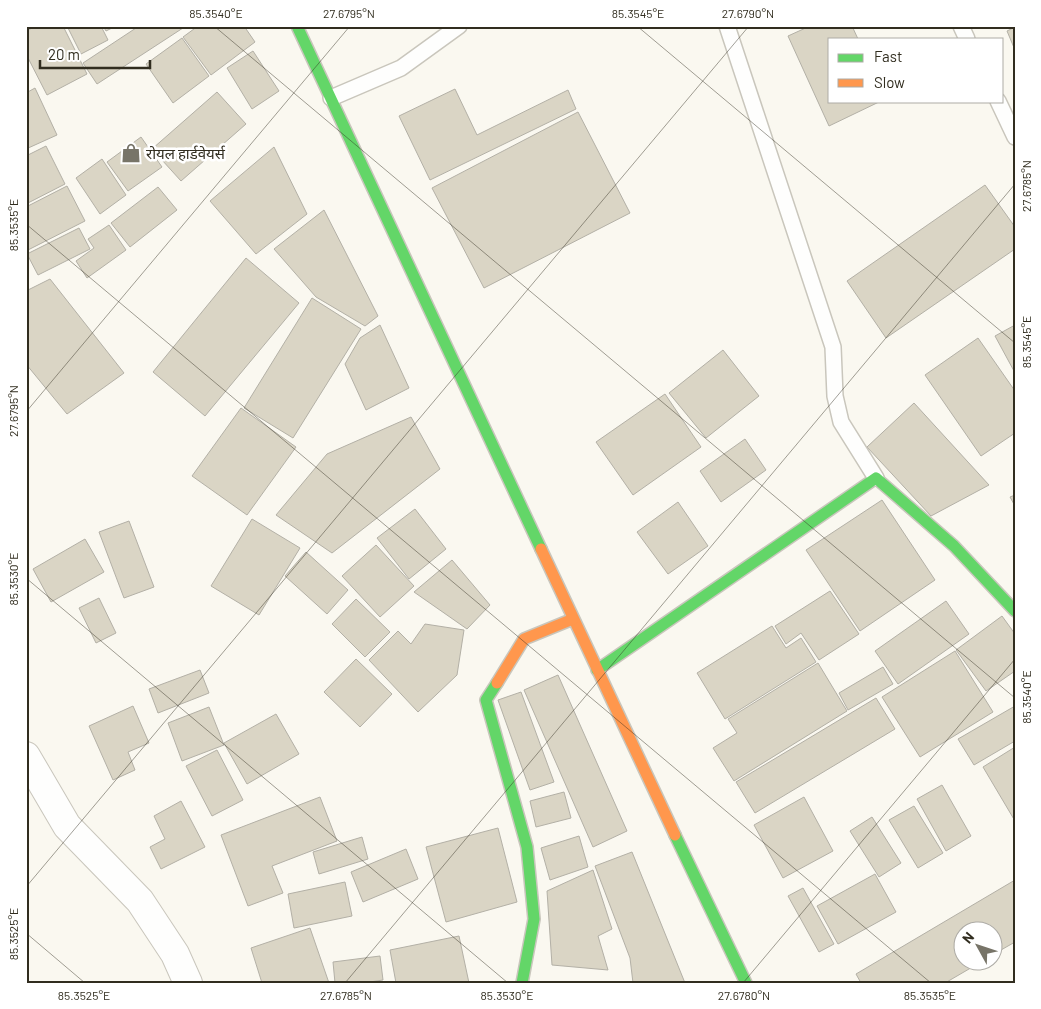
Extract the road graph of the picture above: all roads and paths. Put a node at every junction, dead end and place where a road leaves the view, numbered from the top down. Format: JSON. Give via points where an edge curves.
{"nodes":[{"id":1,"x":297,"y":26,"type":"edge"},
{"id":2,"x":459,"y":26,"type":"edge"},
{"id":3,"x":727,"y":26,"type":"edge"},
{"id":4,"x":961,"y":26,"type":"edge"},
{"id":5,"x":967,"y":38,"type":"edge"},
{"id":6,"x":331,"y":98,"type":"junction"},
{"id":7,"x":998,"y":102,"type":"edge"},
{"id":8,"x":1015,"y":137,"type":"edge"},
{"id":9,"x":876,"y":478,"type":"junction"},
{"id":10,"x":1015,"y":611,"type":"edge"},
{"id":11,"x":573,"y":619,"type":"junction"},
{"id":12,"x":597,"y":670,"type":"junction"},
{"id":13,"x":26,"y":756,"type":"edge"},
{"id":14,"x":188,"y":983,"type":"edge"},
{"id":15,"x":522,"y":983,"type":"edge"},
{"id":16,"x":746,"y":983,"type":"edge"}],
"edges":[{"from":1,"to":6,"type":"main road"},
{"from":2,"to":6,"type":"lane","via":[[401,68]]},
{"from":3,"to":9,"type":"lane","via":[[832,347],[835,396],[841,422]]},
{"from":4,"to":5,"type":"lane"},
{"from":6,"to":11,"type":"main road"},
{"from":7,"to":8,"type":"lane"},
{"from":9,"to":10,"type":"main road","via":[[954,546]]},
{"from":9,"to":12,"type":"main road"},
{"from":11,"to":12,"type":"main road"},
{"from":11,"to":15,"type":"main road","via":[[524,639],[486,700],[527,846],[534,919]]},
{"from":12,"to":16,"type":"main road"},
{"from":13,"to":14,"type":"street","via":[[68,826],[140,901],[175,954]]}]}
